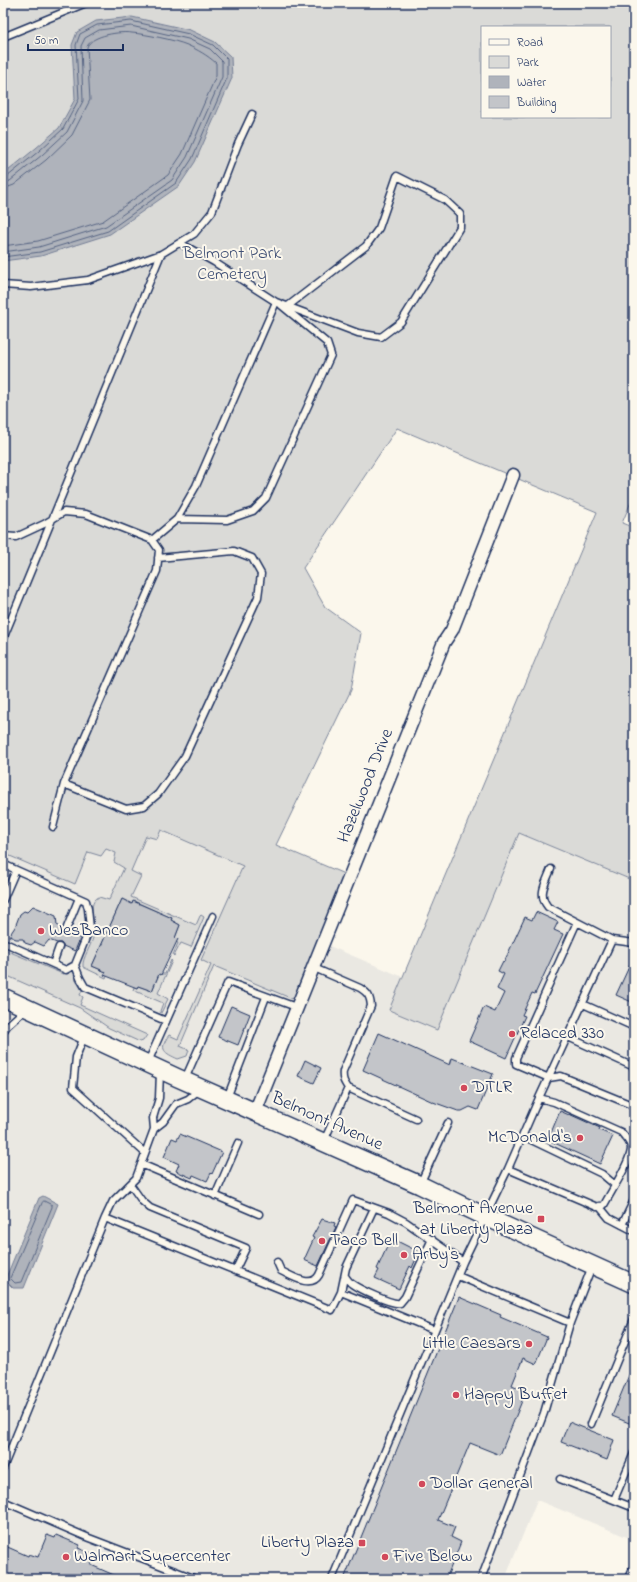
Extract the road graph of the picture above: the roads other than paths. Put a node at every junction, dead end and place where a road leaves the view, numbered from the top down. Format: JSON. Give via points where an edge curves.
{"nodes":[{"id":1,"x":86,"y":3,"type":"edge"},
{"id":2,"x":3,"y":38,"type":"edge"},
{"id":3,"x":252,"y":114,"type":"dead end"},
{"id":4,"x":180,"y":243,"type":"junction"},
{"id":5,"x":161,"y":254,"type":"junction"},
{"id":6,"x":3,"y":285,"type":"edge"},
{"id":7,"x":276,"y":302,"type":"junction"},
{"id":8,"x":288,"y":306,"type":"junction"},
{"id":9,"x":513,"y":475,"type":"dead end"},
{"id":10,"x":52,"y":519,"type":"junction"},
{"id":11,"x":178,"y":519,"type":"junction"},
{"id":12,"x":3,"y":536,"type":"edge"},
{"id":13,"x":152,"y":540,"type":"junction"},
{"id":14,"x":158,"y":558,"type":"junction"},
{"id":15,"x":3,"y":639,"type":"edge"},
{"id":16,"x":64,"y":784,"type":"junction"},
{"id":17,"x":53,"y":827,"type":"dead end"},
{"id":18,"x":3,"y":864,"type":"edge"},
{"id":19,"x":551,"y":869,"type":"dead end"},
{"id":20,"x":16,"y":870,"type":"junction"},
{"id":21,"x":79,"y":898,"type":"junction"},
{"id":22,"x":3,"y":900,"type":"edge"},
{"id":23,"x":213,"y":916,"type":"dead end"},
{"id":24,"x":577,"y":922,"type":"junction"},
{"id":25,"x":66,"y":930,"type":"dead end"},
{"id":26,"x":612,"y":940,"type":"junction"},
{"id":27,"x":3,"y":942,"type":"edge"},
{"id":28,"x":634,"y":943,"type":"edge"},
{"id":29,"x":59,"y":947,"type":"dead end"},
{"id":30,"x":53,"y":964,"type":"junction"},
{"id":31,"x":75,"y":965,"type":"junction"},
{"id":32,"x":312,"y":967,"type":"junction"},
{"id":33,"x":266,"y":996,"type":"junction"},
{"id":34,"x":3,"y":997,"type":"edge"},
{"id":35,"x":583,"y":1004,"type":"junction"},
{"id":36,"x":296,"y":1007,"type":"junction"},
{"id":37,"x":27,"y":1008,"type":"junction"},
{"id":38,"x":166,"y":1021,"type":"junction"},
{"id":39,"x":634,"y":1027,"type":"edge"},
{"id":40,"x":3,"y":1032,"type":"edge"},
{"id":41,"x":85,"y":1035,"type":"junction"},
{"id":42,"x":568,"y":1037,"type":"junction"},
{"id":43,"x":154,"y":1066,"type":"junction"},
{"id":44,"x":634,"y":1067,"type":"edge"},
{"id":45,"x":549,"y":1078,"type":"junction"},
{"id":46,"x":184,"y":1081,"type":"junction"},
{"id":47,"x":201,"y":1088,"type":"junction"},
{"id":48,"x":348,"y":1088,"type":"junction"},
{"id":49,"x":538,"y":1098,"type":"junction"},
{"id":50,"x":226,"y":1099,"type":"junction"},
{"id":51,"x":634,"y":1106,"type":"edge"},
{"id":52,"x":255,"y":1112,"type":"junction"},
{"id":53,"x":416,"y":1119,"type":"dead end"},
{"id":54,"x":448,"y":1123,"type":"dead end"},
{"id":55,"x":154,"y":1129,"type":"junction"},
{"id":56,"x":523,"y":1136,"type":"junction"},
{"id":57,"x":238,"y":1143,"type":"dead end"},
{"id":58,"x":324,"y":1143,"type":"junction"},
{"id":59,"x":145,"y":1153,"type":"junction"},
{"id":60,"x":141,"y":1164,"type":"junction"},
{"id":61,"x":508,"y":1169,"type":"junction"},
{"id":62,"x":130,"y":1184,"type":"junction"},
{"id":63,"x":420,"y":1185,"type":"junction"},
{"id":64,"x":615,"y":1185,"type":"junction"},
{"id":65,"x":215,"y":1196,"type":"junction"},
{"id":66,"x":634,"y":1200,"type":"edge"},
{"id":67,"x":599,"y":1206,"type":"junction"},
{"id":68,"x":374,"y":1208,"type":"junction"},
{"id":69,"x":259,"y":1214,"type":"dead end"},
{"id":70,"x":484,"y":1216,"type":"junction"},
{"id":71,"x":105,"y":1218,"type":"junction"},
{"id":72,"x":622,"y":1225,"type":"junction"},
{"id":73,"x":634,"y":1231,"type":"edge"},
{"id":74,"x":432,"y":1239,"type":"junction"},
{"id":75,"x":277,"y":1262,"type":"dead end"},
{"id":76,"x":463,"y":1262,"type":"junction"},
{"id":77,"x":593,"y":1265,"type":"junction"},
{"id":78,"x":235,"y":1271,"type":"junction"},
{"id":79,"x":345,"y":1276,"type":"junction"},
{"id":80,"x":458,"y":1276,"type":"junction"},
{"id":81,"x":634,"y":1284,"type":"edge"},
{"id":82,"x":341,"y":1292,"type":"junction"},
{"id":83,"x":634,"y":1319,"type":"edge"},
{"id":84,"x":570,"y":1323,"type":"junction"},
{"id":85,"x":434,"y":1330,"type":"junction"},
{"id":86,"x":591,"y":1424,"type":"dead end"},
{"id":87,"x":634,"y":1453,"type":"edge"},
{"id":88,"x":3,"y":1468,"type":"edge"},
{"id":89,"x":560,"y":1479,"type":"dead end"},
{"id":90,"x":614,"y":1500,"type":"junction"},
{"id":91,"x":3,"y":1501,"type":"edge"},
{"id":92,"x":634,"y":1508,"type":"edge"},
{"id":93,"x":634,"y":1572,"type":"edge"},
{"id":94,"x":196,"y":1579,"type":"edge"},
{"id":95,"x":332,"y":1579,"type":"edge"},
{"id":96,"x":481,"y":1579,"type":"edge"},
{"id":97,"x":631,"y":1579,"type":"edge"}],
"edges":[{"from":1,"to":2,"type":"lane"},
{"from":3,"to":4,"type":"lane","via":[[212,212],[194,234]]},
{"from":4,"to":5,"type":"lane"},
{"from":4,"to":7,"type":"lane"},
{"from":5,"to":6,"type":"lane","via":[[88,280],[31,288]]},
{"from":5,"to":10,"type":"lane"},
{"from":7,"to":8,"type":"lane"},
{"from":7,"to":11,"type":"lane","via":[[196,486]]},
{"from":7,"to":11,"type":"lane","via":[[327,343],[331,355],[266,498],[253,511],[227,520]]},
{"from":8,"to":8,"type":"lane","via":[[358,333],[381,337],[401,322],[460,227],[460,214],[444,200],[397,176],[378,228],[366,246]]},
{"from":9,"to":32,"type":"street","name":"Hazelwood Drive","via":[[452,630],[444,642]]},
{"from":10,"to":12,"type":"lane","via":[[16,537]]},
{"from":10,"to":13,"type":"lane","via":[[64,512],[86,514]]},
{"from":10,"to":15,"type":"lane"},
{"from":11,"to":13,"type":"lane"},
{"from":13,"to":14,"type":"lane","via":[[159,550]]},
{"from":14,"to":16,"type":"lane","via":[[157,570]]},
{"from":14,"to":16,"type":"lane","via":[[234,551],[252,558],[261,574],[258,598],[185,756],[158,794],[144,806],[126,809]]},
{"from":16,"to":17,"type":"lane"},
{"from":18,"to":20,"type":"lane"},
{"from":19,"to":24,"type":"lane","via":[[542,895],[544,902],[548,907]]},
{"from":20,"to":21,"type":"lane"},
{"from":20,"to":22,"type":"lane"},
{"from":21,"to":25,"type":"lane"},
{"from":21,"to":31,"type":"lane","via":[[86,901],[90,928]]},
{"from":23,"to":38,"type":"lane"},
{"from":24,"to":26,"type":"lane"},
{"from":24,"to":45,"type":"lane","via":[[516,1058],[516,1064]]},
{"from":26,"to":28,"type":"lane"},
{"from":26,"to":35,"type":"lane"},
{"from":27,"to":30,"type":"lane"},
{"from":29,"to":30,"type":"lane"},
{"from":30,"to":31,"type":"lane","via":[[66,970]]},
{"from":31,"to":38,"type":"lane","via":[[85,987]]},
{"from":32,"to":36,"type":"street","name":"Hazelwood Drive"},
{"from":32,"to":48,"type":"lane","via":[[360,988],[367,992],[370,998],[371,1006],[343,1071],[343,1081]]},
{"from":33,"to":36,"type":"lane"},
{"from":33,"to":46,"type":"lane","via":[[228,982]]},
{"from":33,"to":50,"type":"lane"},
{"from":34,"to":37,"type":"main road","name":"Belmont Avenue"},
{"from":35,"to":39,"type":"lane"},
{"from":35,"to":42,"type":"lane"},
{"from":36,"to":52,"type":"street","name":"Hazelwood Drive"},
{"from":37,"to":40,"type":"lane"},
{"from":37,"to":41,"type":"main road","name":"Belmont Avenue"},
{"from":38,"to":43,"type":"lane"},
{"from":41,"to":43,"type":"main road","name":"Belmont Avenue"},
{"from":41,"to":59,"type":"lane","via":[[76,1057],[73,1088]]},
{"from":42,"to":44,"type":"lane"},
{"from":42,"to":45,"type":"lane"},
{"from":43,"to":46,"type":"main road","name":"Belmont Avenue"},
{"from":43,"to":55,"type":"lane","via":[[159,1098],[153,1118]]},
{"from":45,"to":49,"type":"lane"},
{"from":45,"to":51,"type":"lane","via":[[561,1076]]},
{"from":46,"to":47,"type":"main road","name":"Belmont Avenue"},
{"from":47,"to":50,"type":"main road","name":"Belmont Avenue"},
{"from":47,"to":55,"type":"lane","via":[[188,1099],[176,1104],[163,1122]]},
{"from":48,"to":53,"type":"lane"},
{"from":48,"to":58,"type":"lane"},
{"from":49,"to":56,"type":"lane"},
{"from":49,"to":64,"type":"lane","via":[[554,1102],[622,1132],[632,1148],[629,1161]]},
{"from":50,"to":52,"type":"main road","name":"Belmont Avenue"},
{"from":52,"to":58,"type":"main road","name":"Belmont Avenue"},
{"from":54,"to":63,"type":"lane"},
{"from":55,"to":59,"type":"lane"},
{"from":56,"to":61,"type":"lane"},
{"from":56,"to":64,"type":"lane","via":[[602,1174]]},
{"from":57,"to":65,"type":"lane"},
{"from":58,"to":63,"type":"main road","name":"Belmont Avenue"},
{"from":59,"to":60,"type":"lane"},
{"from":60,"to":62,"type":"lane","via":[[136,1178]]},
{"from":60,"to":65,"type":"lane"},
{"from":61,"to":67,"type":"lane"},
{"from":61,"to":70,"type":"lane"},
{"from":62,"to":71,"type":"lane","via":[[113,1201]]},
{"from":62,"to":78,"type":"lane","via":[[150,1208],[246,1248]]},
{"from":63,"to":70,"type":"main road","name":"Belmont Avenue"},
{"from":64,"to":67,"type":"lane","via":[[604,1205]]},
{"from":65,"to":69,"type":"lane"},
{"from":66,"to":72,"type":"lane"},
{"from":67,"to":72,"type":"lane","via":[[609,1218]]},
{"from":68,"to":74,"type":"lane","via":[[406,1222]]},
{"from":68,"to":75,"type":"lane","via":[[353,1200],[316,1280],[308,1282],[281,1271]]},
{"from":68,"to":79,"type":"lane","via":[[346,1268]]},
{"from":70,"to":76,"type":"lane"},
{"from":70,"to":77,"type":"main road","name":"Belmont Avenue"},
{"from":71,"to":78,"type":"lane"},
{"from":71,"to":88,"type":"lane"},
{"from":72,"to":73,"type":"lane"},
{"from":74,"to":76,"type":"lane"},
{"from":74,"to":79,"type":"lane","via":[[405,1298],[400,1303],[393,1303],[360,1288]]},
{"from":76,"to":80,"type":"lane"},
{"from":77,"to":81,"type":"main road","name":"Belmont Avenue"},
{"from":77,"to":84,"type":"lane"},
{"from":78,"to":82,"type":"lane","via":[[332,1310]]},
{"from":79,"to":82,"type":"lane"},
{"from":80,"to":84,"type":"lane"},
{"from":80,"to":85,"type":"lane"},
{"from":82,"to":85,"type":"lane"},
{"from":83,"to":86,"type":"lane"},
{"from":84,"to":96,"type":"lane","via":[[544,1413]]},
{"from":85,"to":95,"type":"lane"},
{"from":87,"to":90,"type":"lane"},
{"from":89,"to":90,"type":"lane"},
{"from":90,"to":92,"type":"lane"},
{"from":91,"to":94,"type":"lane","via":[[89,1538]]},
{"from":93,"to":97,"type":"street"}]}
